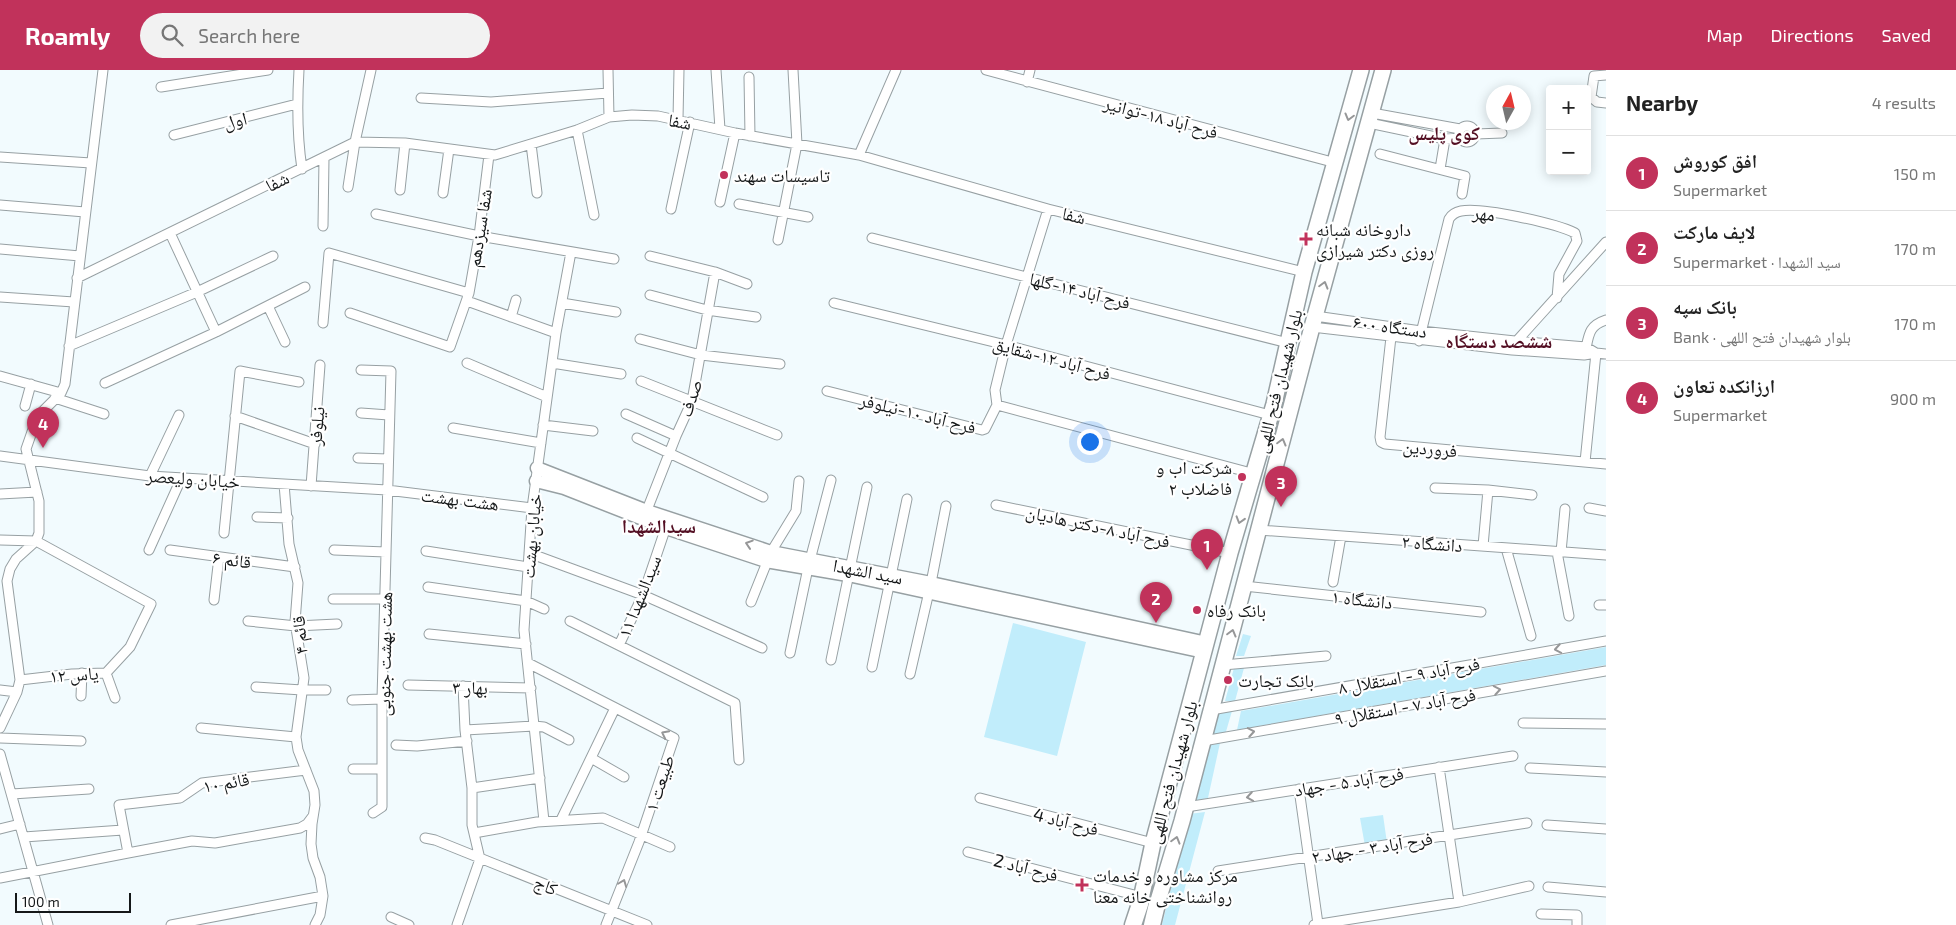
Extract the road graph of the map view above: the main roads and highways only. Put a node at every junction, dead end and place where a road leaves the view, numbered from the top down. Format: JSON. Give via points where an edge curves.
{"nodes":[{"id":1,"x":1362,"y":70,"type":"edge"},
{"id":2,"x":1383,"y":70,"type":"edge"},
{"id":3,"x":1141,"y":900,"type":"joint"},
{"id":4,"x":1158,"y":904,"type":"junction"},
{"id":5,"x":1135,"y":925,"type":"edge"},
{"id":6,"x":1152,"y":925,"type":"edge"},
{"id":7,"x":1156,"y":925,"type":"edge"}],
"edges":[{"from":1,"to":3,"type":"main road","name":"بلوار شهیدان فتح اللهی","one_way":true,"via":[[1304,272],[1255,474],[1230,553],[1153,843]]},
{"from":4,"to":2,"type":"main road","name":"بلوار شهیدان فتح اللهی","one_way":true},
{"from":3,"to":5,"type":"highway"},
{"from":4,"to":6,"type":"highway"},
{"from":4,"to":7,"type":"highway","name":"بلوار شهیدان فتح اللهی"}]}
